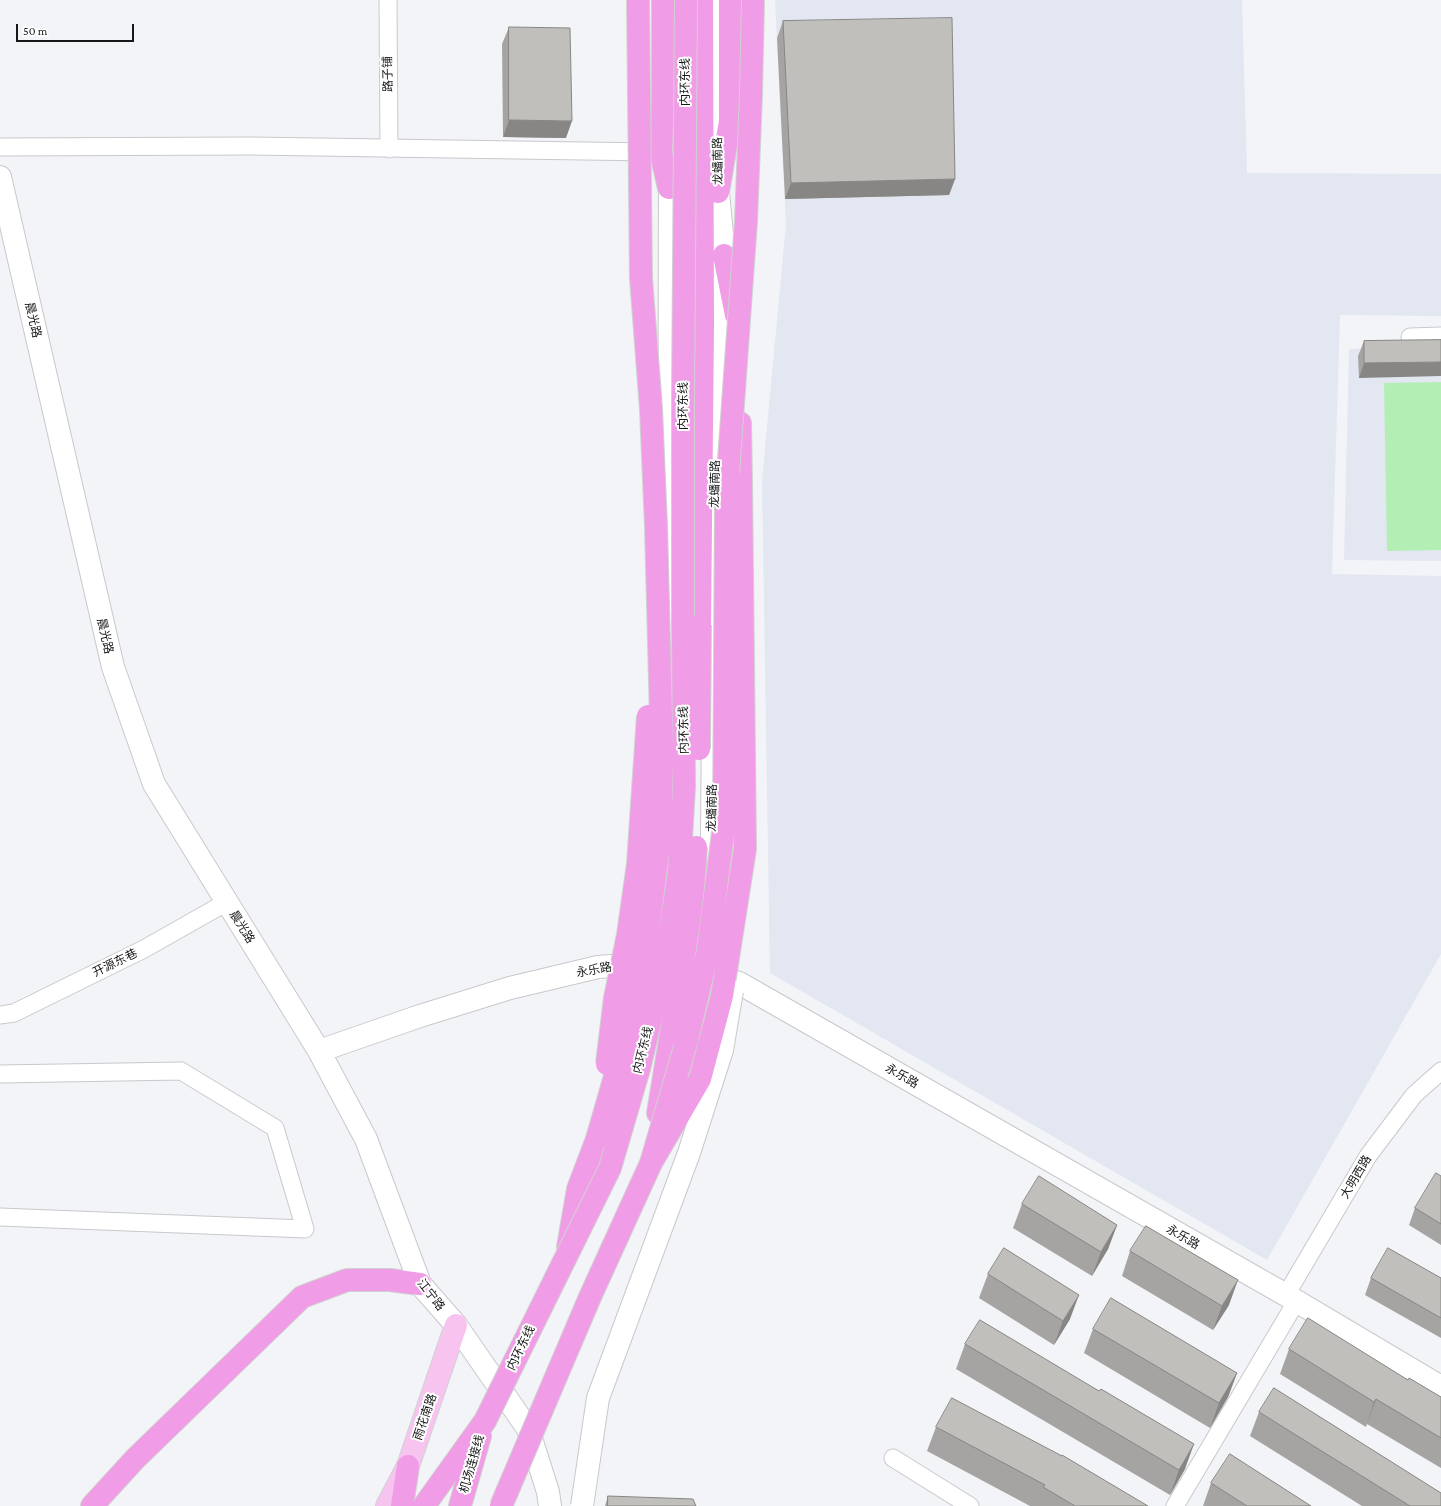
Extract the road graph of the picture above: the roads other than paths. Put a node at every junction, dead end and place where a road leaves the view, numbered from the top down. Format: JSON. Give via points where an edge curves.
{"nodes":[{"id":1,"x":388,"y":0,"type":"edge"},
{"id":2,"x":638,"y":0,"type":"edge"},
{"id":3,"x":663,"y":0,"type":"edge"},
{"id":4,"x":674,"y":0,"type":"edge"},
{"id":5,"x":686,"y":0,"type":"edge"},
{"id":6,"x":702,"y":0,"type":"edge"},
{"id":7,"x":716,"y":0,"type":"edge"},
{"id":8,"x":730,"y":0,"type":"edge"},
{"id":9,"x":753,"y":0,"type":"edge"},
{"id":10,"x":0,"y":147,"type":"edge"},
{"id":11,"x":389,"y":148,"type":"junction"},
{"id":12,"x":661,"y":152,"type":"junction"},
{"id":13,"x":0,"y":177,"type":"edge"},
{"id":14,"x":669,"y":188,"type":"junction"},
{"id":15,"x":718,"y":192,"type":"junction"},
{"id":16,"x":724,"y":255,"type":"junction"},
{"id":17,"x":1441,"y":336,"type":"edge"},
{"id":18,"x":1410,"y":337,"type":"dead end"},
{"id":19,"x":669,"y":607,"type":"junction"},
{"id":20,"x":745,"y":849,"type":"junction"},
{"id":21,"x":227,"y":902,"type":"junction"},
{"id":22,"x":654,"y":963,"type":"junction"},
{"id":23,"x":694,"y":968,"type":"junction"},
{"id":24,"x":0,"y":1015,"type":"edge"},
{"id":25,"x":320,"y":1051,"type":"junction"},
{"id":26,"x":1441,"y":1071,"type":"edge"},
{"id":27,"x":0,"y":1074,"type":"edge"},
{"id":28,"x":597,"y":1139,"type":"junction"},
{"id":29,"x":650,"y":1163,"type":"junction"},
{"id":30,"x":0,"y":1217,"type":"edge"},
{"id":31,"x":567,"y":1252,"type":"junction"},
{"id":32,"x":420,"y":1284,"type":"junction"},
{"id":33,"x":1291,"y":1298,"type":"junction"},
{"id":34,"x":456,"y":1325,"type":"junction"},
{"id":35,"x":1441,"y":1387,"type":"edge"},
{"id":36,"x":485,"y":1421,"type":"junction"},
{"id":37,"x":893,"y":1458,"type":"dead end"},
{"id":38,"x":408,"y":1466,"type":"junction"},
{"id":39,"x":92,"y":1506,"type":"edge"},
{"id":40,"x":387,"y":1506,"type":"edge"},
{"id":41,"x":402,"y":1506,"type":"edge"},
{"id":42,"x":424,"y":1506,"type":"edge"},
{"id":43,"x":460,"y":1506,"type":"edge"},
{"id":44,"x":501,"y":1506,"type":"edge"},
{"id":45,"x":550,"y":1506,"type":"edge"},
{"id":46,"x":582,"y":1506,"type":"edge"},
{"id":47,"x":970,"y":1506,"type":"edge"},
{"id":48,"x":1175,"y":1506,"type":"edge"}],
"edges":[{"from":1,"to":11,"type":"street","name":"路子铺"},
{"from":2,"to":28,"type":"highway","bridge":true,"via":[[642,278],[656,526],[662,758],[660,836],[636,1003]]},
{"from":3,"to":12,"type":"highway"},
{"from":4,"to":14,"type":"street"},
{"from":5,"to":31,"type":"highway","name":"内环东线","bridge":true,"via":[[684,787],[680,872],[668,946],[639,1069],[610,1168]]},
{"from":6,"to":29,"type":"highway","name":"内环东线","bridge":true,"via":[[703,325],[699,795],[694,881],[686,944]]},
{"from":7,"to":15,"type":"street","name":"龙蟠南路"},
{"from":8,"to":15,"type":"highway","via":[[730,121]]},
{"from":9,"to":29,"type":"highway","bridge":true,"via":[[746,221],[726,502],[724,824],[708,950],[687,1040]]},
{"from":10,"to":11,"type":"street"},
{"from":11,"to":12,"type":"street"},
{"from":12,"to":14,"type":"highway"},
{"from":13,"to":21,"type":"street","name":"晨光路","via":[[113,667],[154,784]]},
{"from":14,"to":19,"type":"street"},
{"from":15,"to":16,"type":"street","name":"龙蟠南路"},
{"from":16,"to":20,"type":"highway","bridge":true,"via":[[739,330]]},
{"from":16,"to":23,"type":"street","name":"龙蟠南路","via":[[715,473],[712,837]]},
{"from":17,"to":18,"type":"street"},
{"from":19,"to":22,"type":"street","via":[[674,763],[670,838]]},
{"from":19,"to":28,"type":"highway","bridge":true,"via":[[649,702],[638,864],[628,935],[615,998]]},
{"from":20,"to":29,"type":"highway","bridge":true,"via":[[722,996],[700,1079]]},
{"from":20,"to":46,"type":"street","bridge":true,"via":[[739,954],[722,1050],[689,1154],[598,1398]]},
{"from":21,"to":24,"type":"street","name":"开源东巷","via":[[144,949],[14,1012]]},
{"from":21,"to":25,"type":"street","name":"晨光路"},
{"from":22,"to":23,"type":"street","name":"永乐路"},
{"from":22,"to":25,"type":"street","name":"永乐路","via":[[598,967],[510,988]]},
{"from":23,"to":33,"type":"street","name":"永乐路","via":[[739,983]]},
{"from":25,"to":32,"type":"street","name":"江宁路","via":[[366,1139]]},
{"from":26,"to":33,"type":"street","name":"大明西路","via":[[1414,1096],[1368,1156]]},
{"from":27,"to":30,"type":"street","via":[[181,1071],[275,1128],[305,1229]]},
{"from":28,"to":31,"type":"highway","via":[[578,1189]]},
{"from":29,"to":44,"type":"highway","name":"内环东线","bridge":true},
{"from":31,"to":36,"type":"highway","name":"内环东线","bridge":true},
{"from":32,"to":34,"type":"street","name":"江宁路"},
{"from":32,"to":39,"type":"highway","via":[[390,1280],[346,1280],[302,1297],[135,1459]]},
{"from":33,"to":35,"type":"street","name":"永乐路"},
{"from":33,"to":48,"type":"street","name":"大明西路"},
{"from":34,"to":38,"type":"main road","name":"雨花南路"},
{"from":34,"to":45,"type":"street","name":"江宁路","via":[[528,1429]]},
{"from":36,"to":42,"type":"highway"},
{"from":36,"to":43,"type":"highway","name":"机场连接线"},
{"from":37,"to":47,"type":"street"},
{"from":38,"to":40,"type":"main road","name":"雨花南路"},
{"from":38,"to":41,"type":"highway"}]}
